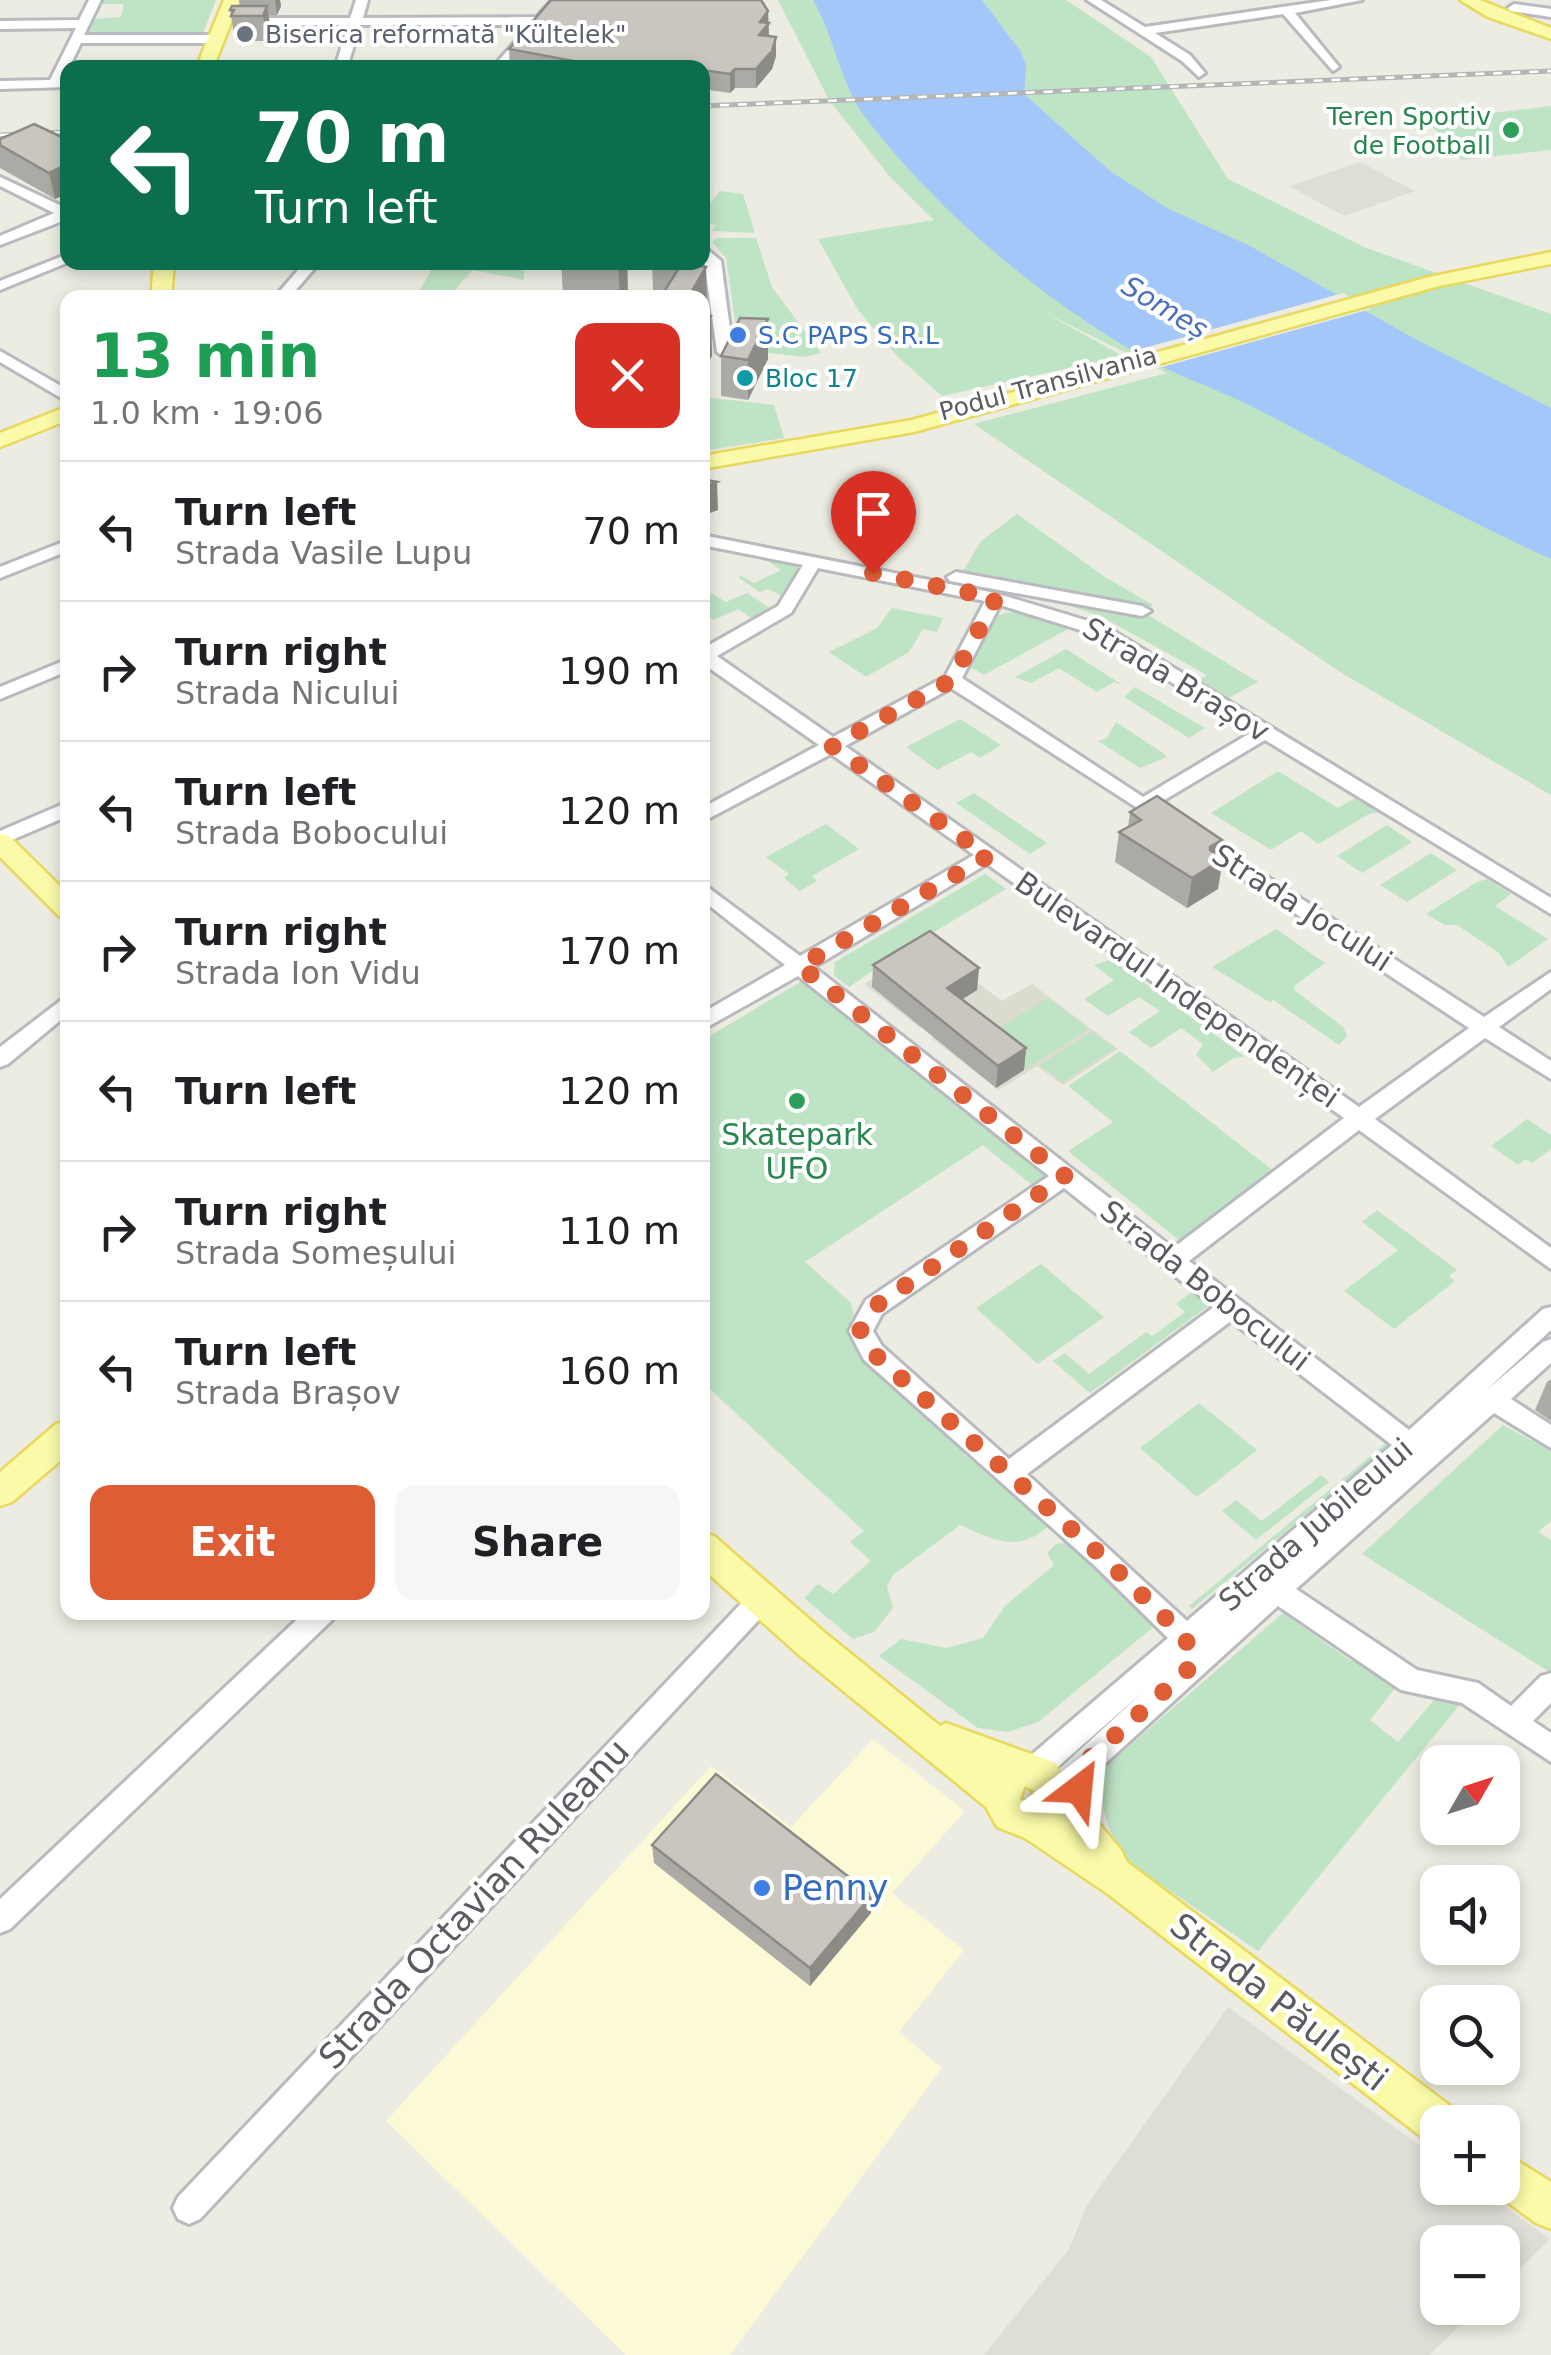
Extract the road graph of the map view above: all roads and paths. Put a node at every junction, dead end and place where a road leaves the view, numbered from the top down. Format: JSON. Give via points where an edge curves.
{"nodes":[{"id":1,"x":95,"y":0,"type":"edge"},
{"id":2,"x":232,"y":0,"type":"edge"},
{"id":3,"x":362,"y":0,"type":"edge"},
{"id":4,"x":559,"y":0,"type":"edge"},
{"id":5,"x":1092,"y":0,"type":"edge"},
{"id":6,"x":1356,"y":0,"type":"edge"},
{"id":7,"x":1468,"y":0,"type":"edge"},
{"id":8,"x":1504,"y":7,"type":"edge"},
{"id":9,"x":1286,"y":10,"type":"junction"},
{"id":10,"x":1551,"y":14,"type":"edge"},
{"id":11,"x":540,"y":21,"type":"junction"},
{"id":12,"x":356,"y":22,"type":"junction"},
{"id":13,"x":0,"y":24,"type":"edge"},
{"id":14,"x":84,"y":24,"type":"junction"},
{"id":15,"x":1551,"y":30,"type":"edge"},
{"id":16,"x":219,"y":31,"type":"junction"},
{"id":17,"x":1144,"y":32,"type":"junction"},
{"id":18,"x":77,"y":39,"type":"junction"},
{"id":19,"x":70,"y":60,"type":"edge"},
{"id":20,"x":207,"y":60,"type":"edge"},
{"id":21,"x":344,"y":60,"type":"edge"},
{"id":22,"x":505,"y":60,"type":"edge"},
{"id":23,"x":1333,"y":67,"type":"dead end"},
{"id":24,"x":1199,"y":73,"type":"dead end"},
{"id":25,"x":0,"y":84,"type":"edge"},
{"id":26,"x":60,"y":84,"type":"edge"},
{"id":27,"x":60,"y":140,"type":"edge"},
{"id":28,"x":0,"y":144,"type":"edge"},
{"id":29,"x":5,"y":188,"type":"edge"},
{"id":30,"x":60,"y":211,"type":"edge"},
{"id":31,"x":60,"y":216,"type":"edge"},
{"id":32,"x":0,"y":241,"type":"edge"},
{"id":33,"x":1551,"y":255,"type":"edge"},
{"id":34,"x":710,"y":257,"type":"edge"},
{"id":35,"x":60,"y":261,"type":"edge"},
{"id":36,"x":306,"y":270,"type":"edge"},
{"id":37,"x":0,"y":286,"type":"edge"},
{"id":38,"x":288,"y":290,"type":"edge"},
{"id":39,"x":724,"y":352,"type":"edge"},
{"id":40,"x":0,"y":356,"type":"edge"},
{"id":41,"x":60,"y":403,"type":"edge"},
{"id":42,"x":60,"y":410,"type":"edge"},
{"id":43,"x":0,"y":441,"type":"edge"},
{"id":44,"x":710,"y":459,"type":"edge"},
{"id":45,"x":710,"y":542,"type":"edge"},
{"id":46,"x":60,"y":548,"type":"edge"},
{"id":47,"x":814,"y":561,"type":"junction"},
{"id":48,"x":0,"y":572,"type":"edge"},
{"id":49,"x":952,"y":576,"type":"dead end"},
{"id":50,"x":996,"y":598,"type":"junction"},
{"id":51,"x":1142,"y":611,"type":"dead end"},
{"id":52,"x":710,"y":653,"type":"edge"},
{"id":53,"x":710,"y":660,"type":"edge"},
{"id":54,"x":60,"y":668,"type":"edge"},
{"id":55,"x":952,"y":680,"type":"junction"},
{"id":56,"x":0,"y":694,"type":"edge"},
{"id":57,"x":1265,"y":732,"type":"junction"},
{"id":58,"x":832,"y":746,"type":"junction"},
{"id":59,"x":1143,"y":805,"type":"junction"},
{"id":60,"x":60,"y":812,"type":"edge"},
{"id":61,"x":710,"y":812,"type":"edge"},
{"id":62,"x":0,"y":840,"type":"edge"},
{"id":63,"x":988,"y":856,"type":"junction"},
{"id":64,"x":710,"y":895,"type":"edge"},
{"id":65,"x":60,"y":902,"type":"edge"},
{"id":66,"x":1551,"y":907,"type":"edge"},
{"id":67,"x":800,"y":966,"type":"junction"},
{"id":68,"x":1551,"y":979,"type":"edge"},
{"id":69,"x":60,"y":1009,"type":"edge"},
{"id":70,"x":710,"y":1018,"type":"edge"},
{"id":71,"x":1484,"y":1027,"type":"junction"},
{"id":72,"x":0,"y":1059,"type":"edge"},
{"id":73,"x":1551,"y":1072,"type":"edge"},
{"id":74,"x":1360,"y":1118,"type":"junction"},
{"id":75,"x":1065,"y":1176,"type":"junction"},
{"id":76,"x":1174,"y":1260,"type":"junction"},
{"id":77,"x":1551,"y":1260,"type":"edge"},
{"id":78,"x":1232,"y":1307,"type":"junction"},
{"id":79,"x":1551,"y":1316,"type":"edge"},
{"id":80,"x":1551,"y":1349,"type":"edge"},
{"id":81,"x":1492,"y":1399,"type":"junction"},
{"id":82,"x":1551,"y":1438,"type":"edge"},
{"id":83,"x":60,"y":1441,"type":"edge"},
{"id":84,"x":1416,"y":1453,"type":"junction"},
{"id":85,"x":1009,"y":1472,"type":"junction"},
{"id":86,"x":0,"y":1492,"type":"edge"},
{"id":87,"x":710,"y":1554,"type":"edge"},
{"id":88,"x":1278,"y":1591,"type":"junction"},
{"id":89,"x":760,"y":1601,"type":"junction"},
{"id":90,"x":315,"y":1620,"type":"edge"},
{"id":91,"x":1189,"y":1650,"type":"junction"},
{"id":92,"x":1551,"y":1685,"type":"edge"},
{"id":93,"x":1512,"y":1723,"type":"junction"},
{"id":94,"x":920,"y":1730,"type":"junction"},
{"id":95,"x":1064,"y":1742,"type":"junction"},
{"id":96,"x":958,"y":1745,"type":"junction"},
{"id":97,"x":1551,"y":1749,"type":"edge"},
{"id":98,"x":1089,"y":1759,"type":"junction"},
{"id":99,"x":1032,"y":1791,"type":"junction"},
{"id":100,"x":1095,"y":1848,"type":"junction"},
{"id":101,"x":1122,"y":1881,"type":"junction"},
{"id":102,"x":0,"y":1919,"type":"edge"},
{"id":103,"x":1420,"y":2109,"type":"edge"},
{"id":104,"x":1520,"y":2185,"type":"edge"},
{"id":105,"x":189,"y":2208,"type":"dead end"},
{"id":106,"x":1551,"y":2208,"type":"edge"}],
"edges":[{"from":1,"to":14,"type":"street"},
{"from":2,"to":16,"type":"main road"},
{"from":3,"to":12,"type":"street"},
{"from":4,"to":11,"type":"street"},
{"from":5,"to":17,"type":"street"},
{"from":6,"to":9,"type":"street"},
{"from":7,"to":8,"type":"main road"},
{"from":8,"to":10,"type":"street"},
{"from":8,"to":15,"type":"main road"},
{"from":9,"to":17,"type":"street"},
{"from":9,"to":23,"type":"street"},
{"from":11,"to":12,"type":"street"},
{"from":11,"to":22,"type":"street"},
{"from":12,"to":16,"type":"street"},
{"from":12,"to":21,"type":"street"},
{"from":13,"to":14,"type":"street"},
{"from":14,"to":18,"type":"street"},
{"from":16,"to":18,"type":"street"},
{"from":16,"to":20,"type":"main road"},
{"from":17,"to":24,"type":"street"},
{"from":18,"to":19,"type":"street"},
{"from":25,"to":26,"type":"street"},
{"from":27,"to":28,"type":"street"},
{"from":29,"to":30,"type":"street"},
{"from":31,"to":32,"type":"street"},
{"from":33,"to":44,"type":"main road","name":"Podul Transilvania","via":[[1436,280],[977,411]]},
{"from":34,"to":39,"type":"street"},
{"from":35,"to":37,"type":"street"},
{"from":36,"to":38,"type":"street"},
{"from":40,"to":41,"type":"street"},
{"from":42,"to":43,"type":"main road"},
{"from":45,"to":47,"type":"street","name":"Strada Brașov"},
{"from":46,"to":48,"type":"street"},
{"from":47,"to":50,"type":"street","name":"Strada Brașov"},
{"from":47,"to":52,"type":"street","via":[[785,610]]},
{"from":49,"to":51,"type":"street"},
{"from":50,"to":55,"type":"street"},
{"from":50,"to":57,"type":"street","name":"Strada Brașov","via":[[1099,630]]},
{"from":53,"to":58,"type":"street","name":"Bulevardul Independenței"},
{"from":54,"to":56,"type":"street"},
{"from":55,"to":58,"type":"street"},
{"from":55,"to":59,"type":"street","name":"Strada Jocului"},
{"from":57,"to":59,"type":"street"},
{"from":57,"to":66,"type":"street","name":"Strada Brașov"},
{"from":58,"to":61,"type":"street"},
{"from":58,"to":63,"type":"street","name":"Bulevardul Independenței"},
{"from":59,"to":71,"type":"street","name":"Strada Jocului"},
{"from":60,"to":62,"type":"street"},
{"from":62,"to":65,"type":"main road"},
{"from":63,"to":67,"type":"street"},
{"from":63,"to":74,"type":"street","name":"Bulevardul Independenței"},
{"from":64,"to":67,"type":"street","name":"Strada Bobocului"},
{"from":67,"to":70,"type":"street"},
{"from":67,"to":75,"type":"street","name":"Strada Bobocului"},
{"from":68,"to":71,"type":"street"},
{"from":69,"to":72,"type":"street"},
{"from":71,"to":73,"type":"street","name":"Strada Jocului"},
{"from":71,"to":74,"type":"street"},
{"from":74,"to":76,"type":"street"},
{"from":74,"to":77,"type":"street","name":"Bulevardul Independenței"},
{"from":75,"to":76,"type":"street","name":"Strada Bobocului"},
{"from":75,"to":85,"type":"street","via":[[874,1307],[860,1331],[873,1353]]},
{"from":76,"to":78,"type":"street","name":"Strada Bobocului"},
{"from":78,"to":84,"type":"street","name":"Strada Bobocului"},
{"from":78,"to":85,"type":"street"},
{"from":79,"to":84,"type":"street","name":"Strada Jubileului"},
{"from":80,"to":81,"type":"street","name":"Strada Jubileului"},
{"from":81,"to":82,"type":"street"},
{"from":81,"to":84,"type":"street","name":"Strada Jubileului"},
{"from":83,"to":86,"type":"main road"},
{"from":84,"to":88,"type":"street","name":"Strada Jubileului"},
{"from":84,"to":91,"type":"street","name":"Strada Jubileului"},
{"from":85,"to":91,"type":"street"},
{"from":87,"to":89,"type":"main road","name":"Strada Păulești"},
{"from":88,"to":91,"type":"street","name":"Strada Jubileului"},
{"from":88,"to":93,"type":"street","via":[[1411,1680],[1468,1692]]},
{"from":89,"to":94,"type":"main road","name":"Strada Păulești"},
{"from":89,"to":105,"type":"street","name":"Strada Octavian Ruleanu"},
{"from":90,"to":102,"type":"street"},
{"from":91,"to":95,"type":"street","name":"Strada Jubileului"},
{"from":91,"to":98,"type":"street","name":"Strada Jubileului"},
{"from":92,"to":93,"type":"street"},
{"from":93,"to":97,"type":"street"},
{"from":94,"to":96,"type":"main road","name":"Strada Păulești"},
{"from":94,"to":99,"type":"main road","name":"Strada Păulești"},
{"from":95,"to":96,"type":"street","via":[[1024,1754]]},
{"from":95,"to":99,"type":"street","name":"Strada Jubileului"},
{"from":96,"to":99,"type":"main road","name":"Strada Păulești"},
{"from":98,"to":99,"type":"street","name":"Strada Jubileului"},
{"from":98,"to":100,"type":"street","via":[[1078,1804]]},
{"from":99,"to":100,"type":"main road","name":"Strada Păulești"},
{"from":99,"to":101,"type":"main road","name":"Strada Păulești"},
{"from":100,"to":101,"type":"main road","name":"Strada Păulești"},
{"from":101,"to":103,"type":"main road","name":"Strada Păulești"},
{"from":104,"to":106,"type":"main road"}]}
